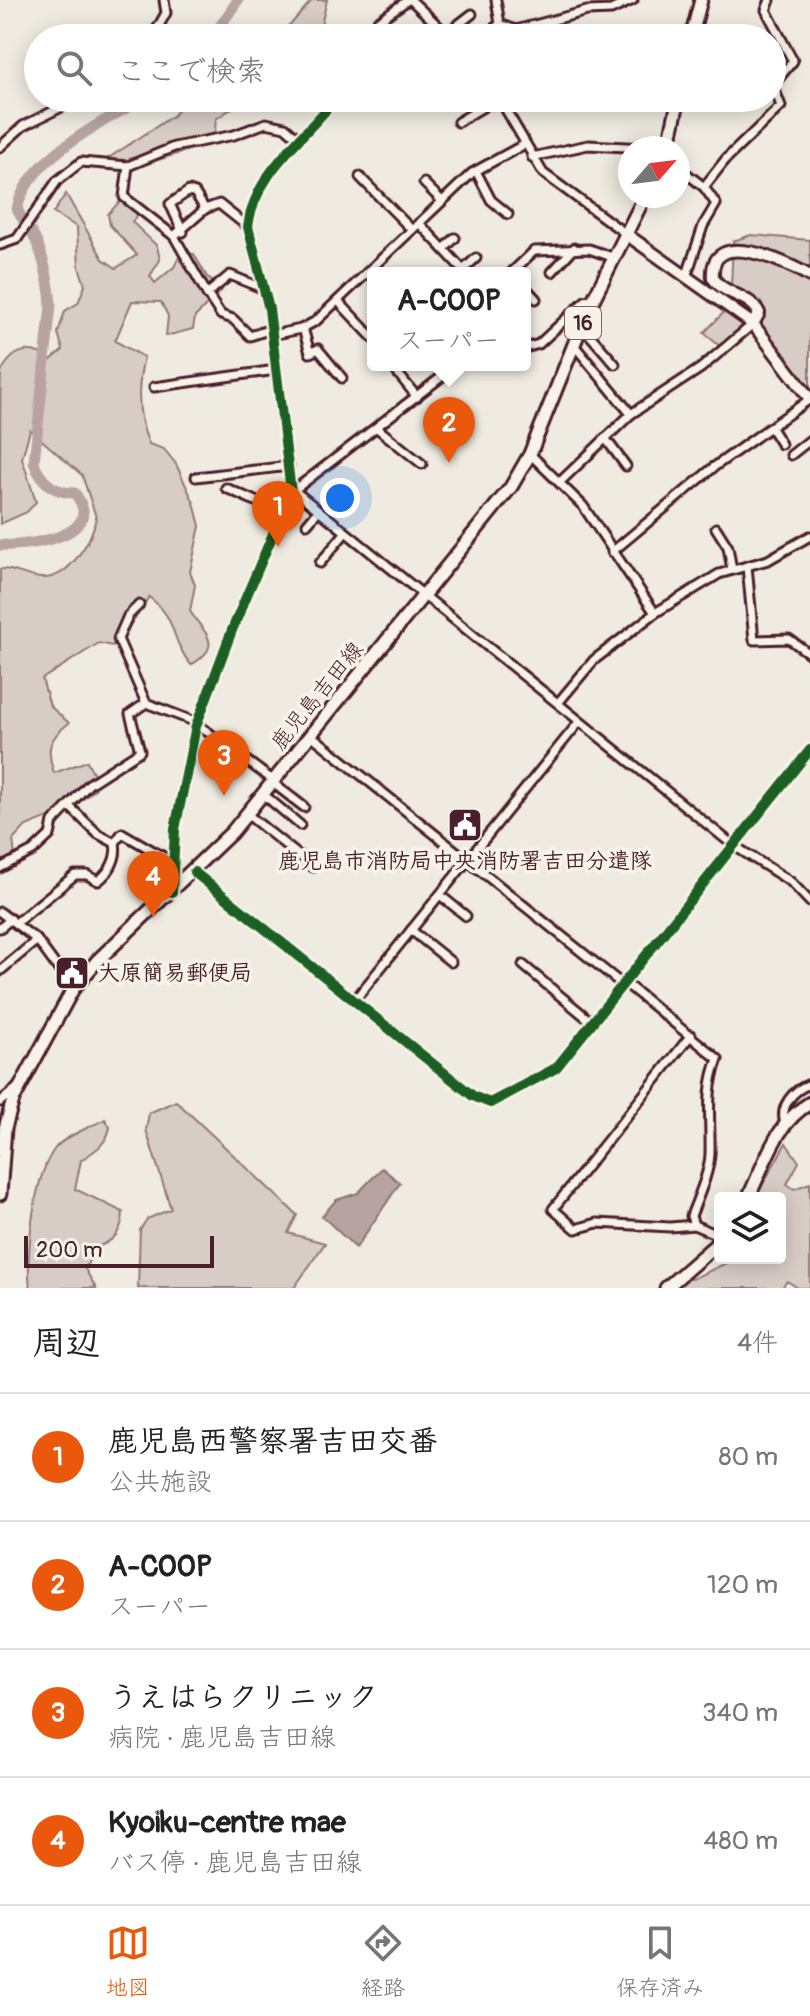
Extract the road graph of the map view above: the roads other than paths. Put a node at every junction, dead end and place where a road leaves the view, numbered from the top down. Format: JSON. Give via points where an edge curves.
{"nodes":[{"id":1,"x":164,"y":0,"type":"edge"},
{"id":2,"x":409,"y":0,"type":"edge"},
{"id":3,"x":496,"y":0,"type":"edge"},
{"id":4,"x":633,"y":0,"type":"edge"},
{"id":5,"x":701,"y":0,"type":"edge"},
{"id":6,"x":770,"y":0,"type":"edge"},
{"id":7,"x":472,"y":14,"type":"dead end"},
{"id":8,"x":160,"y":24,"type":"edge"},
{"id":9,"x":376,"y":24,"type":"edge"},
{"id":10,"x":434,"y":24,"type":"edge"},
{"id":11,"x":462,"y":24,"type":"edge"},
{"id":12,"x":500,"y":24,"type":"edge"},
{"id":13,"x":538,"y":24,"type":"edge"},
{"id":14,"x":695,"y":24,"type":"edge"},
{"id":15,"x":773,"y":24,"type":"edge"},
{"id":16,"x":786,"y":48,"type":"edge"},
{"id":17,"x":786,"y":69,"type":"edge"},
{"id":18,"x":52,"y":112,"type":"edge"},
{"id":19,"x":323,"y":112,"type":"edge"},
{"id":20,"x":475,"y":112,"type":"edge"},
{"id":21,"x":507,"y":112,"type":"edge"},
{"id":22,"x":676,"y":112,"type":"edge"},
{"id":23,"x":775,"y":112,"type":"edge"},
{"id":24,"x":458,"y":122,"type":"dead end"},
{"id":25,"x":671,"y":136,"type":"edge"},
{"id":26,"x":299,"y":139,"type":"junction"},
{"id":27,"x":525,"y":144,"type":"junction"},
{"id":28,"x":0,"y":147,"type":"edge"},
{"id":29,"x":618,"y":147,"type":"edge"},
{"id":30,"x":532,"y":157,"type":"junction"},
{"id":31,"x":128,"y":166,"type":"junction"},
{"id":32,"x":476,"y":171,"type":"junction"},
{"id":33,"x":690,"y":176,"type":"edge"},
{"id":34,"x":360,"y":177,"type":"dead end"},
{"id":35,"x":424,"y":183,"type":"dead end"},
{"id":36,"x":704,"y":187,"type":"junction"},
{"id":37,"x":442,"y":201,"type":"junction"},
{"id":38,"x":639,"y":208,"type":"edge"},
{"id":39,"x":205,"y":209,"type":"junction"},
{"id":40,"x":508,"y":214,"type":"dead end"},
{"id":41,"x":419,"y":223,"type":"junction"},
{"id":42,"x":248,"y":227,"type":"junction"},
{"id":43,"x":412,"y":230,"type":"junction"},
{"id":44,"x":183,"y":232,"type":"junction"},
{"id":45,"x":626,"y":234,"type":"junction"},
{"id":46,"x":174,"y":236,"type":"junction"},
{"id":47,"x":455,"y":238,"type":"dead end"},
{"id":48,"x":0,"y":246,"type":"edge"},
{"id":49,"x":574,"y":248,"type":"junction"},
{"id":50,"x":444,"y":249,"type":"junction"},
{"id":51,"x":476,"y":258,"type":"dead end"},
{"id":52,"x":615,"y":258,"type":"junction"},
{"id":53,"x":373,"y":267,"type":"edge"},
{"id":54,"x":461,"y":267,"type":"edge"},
{"id":55,"x":468,"y":267,"type":"edge"},
{"id":56,"x":517,"y":267,"type":"edge"},
{"id":57,"x":552,"y":272,"type":"dead end"},
{"id":58,"x":367,"y":273,"type":"edge"},
{"id":59,"x":810,"y":276,"type":"edge"},
{"id":60,"x":686,"y":278,"type":"junction"},
{"id":61,"x":264,"y":289,"type":"junction"},
{"id":62,"x":207,"y":294,"type":"junction"},
{"id":63,"x":531,"y":294,"type":"edge"},
{"id":64,"x":536,"y":299,"type":"dead end"},
{"id":65,"x":593,"y":299,"type":"junction"},
{"id":66,"x":338,"y":301,"type":"junction"},
{"id":67,"x":753,"y":324,"type":"junction"},
{"id":68,"x":582,"y":326,"type":"junction"},
{"id":69,"x":303,"y":328,"type":"junction"},
{"id":70,"x":272,"y":332,"type":"junction"},
{"id":71,"x":367,"y":332,"type":"edge"},
{"id":72,"x":574,"y":345,"type":"junction"},
{"id":73,"x":531,"y":346,"type":"edge"},
{"id":74,"x":615,"y":364,"type":"dead end"},
{"id":75,"x":276,"y":370,"type":"junction"},
{"id":76,"x":396,"y":371,"type":"edge"},
{"id":77,"x":450,"y":371,"type":"edge"},
{"id":78,"x":342,"y":378,"type":"dead end"},
{"id":79,"x":154,"y":387,"type":"dead end"},
{"id":80,"x":417,"y":397,"type":"junction"},
{"id":81,"x":810,"y":399,"type":"edge"},
{"id":82,"x":631,"y":414,"type":"junction"},
{"id":83,"x":377,"y":428,"type":"junction"},
{"id":84,"x":771,"y":428,"type":"junction"},
{"id":85,"x":605,"y":438,"type":"junction"},
{"id":86,"x":810,"y":440,"type":"edge"},
{"id":87,"x":781,"y":444,"type":"dead end"},
{"id":88,"x":530,"y":454,"type":"junction"},
{"id":89,"x":791,"y":455,"type":"dead end"},
{"id":90,"x":422,"y":464,"type":"dead end"},
{"id":91,"x":289,"y":466,"type":"junction"},
{"id":92,"x":626,"y":466,"type":"dead end"},
{"id":93,"x":196,"y":477,"type":"dead end"},
{"id":94,"x":561,"y":481,"type":"junction"},
{"id":95,"x":226,"y":488,"type":"dead end"},
{"id":96,"x":293,"y":492,"type":"junction"},
{"id":97,"x":318,"y":511,"type":"junction"},
{"id":98,"x":282,"y":513,"type":"junction"},
{"id":99,"x":307,"y":524,"type":"dead end"},
{"id":100,"x":716,"y":528,"type":"dead end"},
{"id":101,"x":345,"y":533,"type":"junction"},
{"id":102,"x":810,"y":536,"type":"edge"},
{"id":103,"x":612,"y":552,"type":"junction"},
{"id":104,"x":320,"y":563,"type":"dead end"},
{"id":105,"x":747,"y":566,"type":"junction"},
{"id":106,"x":732,"y":570,"type":"junction"},
{"id":107,"x":423,"y":596,"type":"junction"},
{"id":108,"x":139,"y":605,"type":"dead end"},
{"id":109,"x":655,"y":613,"type":"junction"},
{"id":110,"x":810,"y":654,"type":"edge"},
{"id":111,"x":146,"y":703,"type":"junction"},
{"id":112,"x":558,"y":703,"type":"junction"},
{"id":113,"x":579,"y":722,"type":"junction"},
{"id":114,"x":196,"y":726,"type":"junction"},
{"id":115,"x":311,"y":735,"type":"junction"},
{"id":116,"x":810,"y":750,"type":"edge"},
{"id":117,"x":274,"y":782,"type":"junction"},
{"id":118,"x":263,"y":794,"type":"junction"},
{"id":119,"x":69,"y":806,"type":"junction"},
{"id":120,"x":304,"y":807,"type":"dead end"},
{"id":121,"x":247,"y":814,"type":"junction"},
{"id":122,"x":300,"y":825,"type":"dead end"},
{"id":123,"x":115,"y":843,"type":"junction"},
{"id":124,"x":733,"y":845,"type":"junction"},
{"id":125,"x":467,"y":861,"type":"junction"},
{"id":126,"x":174,"y":863,"type":"junction"},
{"id":127,"x":313,"y":867,"type":"dead end"},
{"id":128,"x":0,"y":868,"type":"edge"},
{"id":129,"x":194,"y":872,"type":"junction"},
{"id":130,"x":172,"y":892,"type":"junction"},
{"id":131,"x":440,"y":895,"type":"junction"},
{"id":132,"x":810,"y":902,"type":"edge"},
{"id":133,"x":0,"y":912,"type":"edge"},
{"id":134,"x":466,"y":916,"type":"dead end"},
{"id":135,"x":14,"y":920,"type":"junction"},
{"id":136,"x":0,"y":928,"type":"edge"},
{"id":137,"x":411,"y":930,"type":"junction"},
{"id":138,"x":37,"y":940,"type":"junction"},
{"id":139,"x":451,"y":962,"type":"dead end"},
{"id":140,"x":523,"y":965,"type":"dead end"},
{"id":141,"x":0,"y":971,"type":"edge"},
{"id":142,"x":624,"y":984,"type":"junction"},
{"id":143,"x":73,"y":989,"type":"junction"},
{"id":144,"x":354,"y":1001,"type":"junction"},
{"id":145,"x":593,"y":1023,"type":"junction"},
{"id":146,"x":691,"y":1035,"type":"junction"},
{"id":147,"x":810,"y":1084,"type":"edge"},
{"id":148,"x":19,"y":1087,"type":"junction"},
{"id":149,"x":0,"y":1102,"type":"edge"},
{"id":150,"x":810,"y":1103,"type":"edge"},
{"id":151,"x":785,"y":1124,"type":"junction"},
{"id":152,"x":751,"y":1192,"type":"edge"},
{"id":153,"x":0,"y":1194,"type":"edge"},
{"id":154,"x":694,"y":1225,"type":"junction"},
{"id":155,"x":714,"y":1235,"type":"edge"},
{"id":156,"x":714,"y":1244,"type":"edge"},
{"id":157,"x":666,"y":1288,"type":"edge"}],
"edges":[{"from":1,"to":8,"type":"street","via":[[166,13]]},
{"from":2,"to":9,"type":"street"},
{"from":2,"to":10,"type":"street"},
{"from":3,"to":12,"type":"street"},
{"from":4,"to":13,"type":"street","via":[[611,10]]},
{"from":5,"to":14,"type":"main road"},
{"from":6,"to":15,"type":"street","via":[[766,10]]},
{"from":7,"to":11,"type":"street"},
{"from":16,"to":17,"type":"street","via":[[793,61]]},
{"from":18,"to":28,"type":"street","via":[[23,126]]},
{"from":19,"to":26,"type":"street"},
{"from":20,"to":24,"type":"street"},
{"from":21,"to":27,"type":"street"},
{"from":22,"to":25,"type":"main road"},
{"from":23,"to":36,"type":"street"},
{"from":26,"to":31,"type":"street","via":[[272,122],[174,147]]},
{"from":26,"to":42,"type":"street","via":[[253,201]]},
{"from":27,"to":30,"type":"street"},
{"from":27,"to":32,"type":"street"},
{"from":29,"to":30,"type":"street","via":[[588,145]]},
{"from":30,"to":45,"type":"street","via":[[553,183]]},
{"from":31,"to":46,"type":"street","via":[[124,197]]},
{"from":31,"to":48,"type":"street","via":[[81,162],[57,181],[17,239]]},
{"from":32,"to":37,"type":"street"},
{"from":32,"to":40,"type":"street","via":[[491,200]]},
{"from":33,"to":36,"type":"street"},
{"from":34,"to":43,"type":"street"},
{"from":35,"to":37,"type":"street"},
{"from":36,"to":60,"type":"street","via":[[716,204]]},
{"from":37,"to":41,"type":"street"},
{"from":38,"to":45,"type":"main road","name":"鹿児島吉田線","number":"16"},
{"from":39,"to":42,"type":"street","via":[[219,204]]},
{"from":39,"to":44,"type":"street"},
{"from":39,"to":44,"type":"street","via":[[189,191],[170,204]]},
{"from":41,"to":43,"type":"street"},
{"from":41,"to":50,"type":"street"},
{"from":42,"to":61,"type":"street"},
{"from":43,"to":53,"type":"street"},
{"from":44,"to":46,"type":"street"},
{"from":45,"to":52,"type":"main road","name":"鹿児島吉田線","number":"16"},
{"from":45,"to":60,"type":"street"},
{"from":46,"to":62,"type":"street"},
{"from":47,"to":50,"type":"street"},
{"from":49,"to":52,"type":"street"},
{"from":49,"to":56,"type":"street","via":[[534,251]]},
{"from":49,"to":57,"type":"street"},
{"from":50,"to":54,"type":"street"},
{"from":51,"to":55,"type":"street"},
{"from":52,"to":65,"type":"main road","name":"鹿児島吉田線","number":"16"},
{"from":58,"to":66,"type":"street"},
{"from":59,"to":67,"type":"street","via":[[760,255],[735,250],[722,254],[713,265],[713,278],[727,293],[754,304],[759,313]]},
{"from":60,"to":67,"type":"street"},
{"from":61,"to":62,"type":"street","via":[[230,275]]},
{"from":61,"to":70,"type":"street"},
{"from":62,"to":70,"type":"street","via":[[221,315],[250,336]]},
{"from":63,"to":64,"type":"street"},
{"from":65,"to":68,"type":"main road","name":"鹿児島吉田線","number":"16"},
{"from":65,"to":73,"type":"street"},
{"from":66,"to":69,"type":"street"},
{"from":66,"to":71,"type":"street"},
{"from":67,"to":81,"type":"street"},
{"from":67,"to":82,"type":"street","via":[[701,368]]},
{"from":68,"to":72,"type":"main road","name":"鹿児島吉田線","number":"16"},
{"from":68,"to":74,"type":"street"},
{"from":69,"to":70,"type":"street"},
{"from":69,"to":78,"type":"street","via":[[310,353],[318,349]]},
{"from":70,"to":75,"type":"street"},
{"from":72,"to":82,"type":"street"},
{"from":72,"to":88,"type":"main road","name":"鹿児島吉田線","number":"16"},
{"from":75,"to":79,"type":"street"},
{"from":75,"to":91,"type":"street"},
{"from":76,"to":80,"type":"street"},
{"from":77,"to":80,"type":"street"},
{"from":80,"to":83,"type":"street"},
{"from":81,"to":84,"type":"street"},
{"from":82,"to":85,"type":"street"},
{"from":83,"to":90,"type":"street"},
{"from":83,"to":96,"type":"street"},
{"from":84,"to":87,"type":"street"},
{"from":84,"to":103,"type":"street","via":[[684,490]]},
{"from":85,"to":92,"type":"street"},
{"from":85,"to":94,"type":"street"},
{"from":86,"to":89,"type":"street"},
{"from":88,"to":94,"type":"street"},
{"from":88,"to":107,"type":"main road","name":"鹿児島吉田線","number":"16","via":[[511,487]]},
{"from":91,"to":93,"type":"street"},
{"from":91,"to":96,"type":"street"},
{"from":94,"to":103,"type":"street"},
{"from":95,"to":98,"type":"street"},
{"from":96,"to":97,"type":"street"},
{"from":96,"to":98,"type":"street"},
{"from":97,"to":99,"type":"street"},
{"from":97,"to":101,"type":"street"},
{"from":98,"to":114,"type":"street"},
{"from":100,"to":106,"type":"street","via":[[728,547]]},
{"from":101,"to":104,"type":"street"},
{"from":101,"to":107,"type":"street"},
{"from":102,"to":105,"type":"street"},
{"from":103,"to":109,"type":"street"},
{"from":105,"to":106,"type":"street"},
{"from":105,"to":110,"type":"street","via":[[754,640],[789,639]]},
{"from":106,"to":109,"type":"street"},
{"from":107,"to":112,"type":"street"},
{"from":107,"to":115,"type":"main road","name":"鹿児島吉田線","number":"16"},
{"from":108,"to":111,"type":"street","via":[[118,639]]},
{"from":109,"to":112,"type":"street","via":[[594,660]]},
{"from":111,"to":114,"type":"street"},
{"from":111,"to":119,"type":"street","via":[[130,714],[140,751],[89,784]]},
{"from":112,"to":113,"type":"street"},
{"from":113,"to":124,"type":"street"},
{"from":113,"to":125,"type":"street"},
{"from":114,"to":117,"type":"street"},
{"from":114,"to":126,"type":"street","via":[[175,829]]},
{"from":115,"to":117,"type":"main road","name":"鹿児島吉田線","number":"16"},
{"from":115,"to":125,"type":"street"},
{"from":116,"to":124,"type":"street"},
{"from":117,"to":118,"type":"main road","name":"鹿児島吉田線","number":"16"},
{"from":117,"to":120,"type":"street"},
{"from":118,"to":121,"type":"main road","name":"鹿児島吉田線","number":"16"},
{"from":118,"to":122,"type":"street"},
{"from":119,"to":123,"type":"street"},
{"from":119,"to":128,"type":"street","via":[[33,851]]},
{"from":121,"to":127,"type":"street"},
{"from":121,"to":129,"type":"main road","name":"鹿児島吉田線","number":"16"},
{"from":123,"to":126,"type":"street","via":[[122,833],[130,835]]},
{"from":123,"to":135,"type":"street","via":[[117,852],[98,881],[75,875]]},
{"from":124,"to":132,"type":"street","via":[[791,882]]},
{"from":124,"to":142,"type":"street"},
{"from":125,"to":131,"type":"street"},
{"from":125,"to":142,"type":"street"},
{"from":126,"to":130,"type":"street"},
{"from":129,"to":130,"type":"main road","name":"鹿児島吉田線","number":"16"},
{"from":129,"to":144,"type":"street"},
{"from":130,"to":143,"type":"main road","name":"鹿児島吉田線","number":"16"},
{"from":131,"to":134,"type":"street"},
{"from":131,"to":137,"type":"street"},
{"from":133,"to":135,"type":"street"},
{"from":135,"to":136,"type":"street"},
{"from":135,"to":138,"type":"street"},
{"from":137,"to":139,"type":"street"},
{"from":137,"to":144,"type":"street"},
{"from":138,"to":141,"type":"street"},
{"from":138,"to":143,"type":"street"},
{"from":140,"to":145,"type":"street"},
{"from":142,"to":145,"type":"street"},
{"from":142,"to":146,"type":"street"},
{"from":143,"to":148,"type":"main road","name":"鹿児島吉田線","number":"16"},
{"from":144,"to":145,"type":"street","via":[[473,1096],[490,1103],[549,1074]]},
{"from":146,"to":154,"type":"street","via":[[718,1059],[709,1090],[710,1155],[691,1216]]},
{"from":146,"to":154,"type":"street","via":[[553,1209],[576,1229],[597,1223]]},
{"from":147,"to":151,"type":"street","via":[[791,1096],[783,1111]]},
{"from":148,"to":149,"type":"street"},
{"from":148,"to":153,"type":"main road","name":"鹿児島吉田線","number":"16","via":[[5,1128]]},
{"from":150,"to":151,"type":"main road"},
{"from":151,"to":152,"type":"main road"},
{"from":154,"to":155,"type":"street"},
{"from":156,"to":157,"type":"main road"}]}
